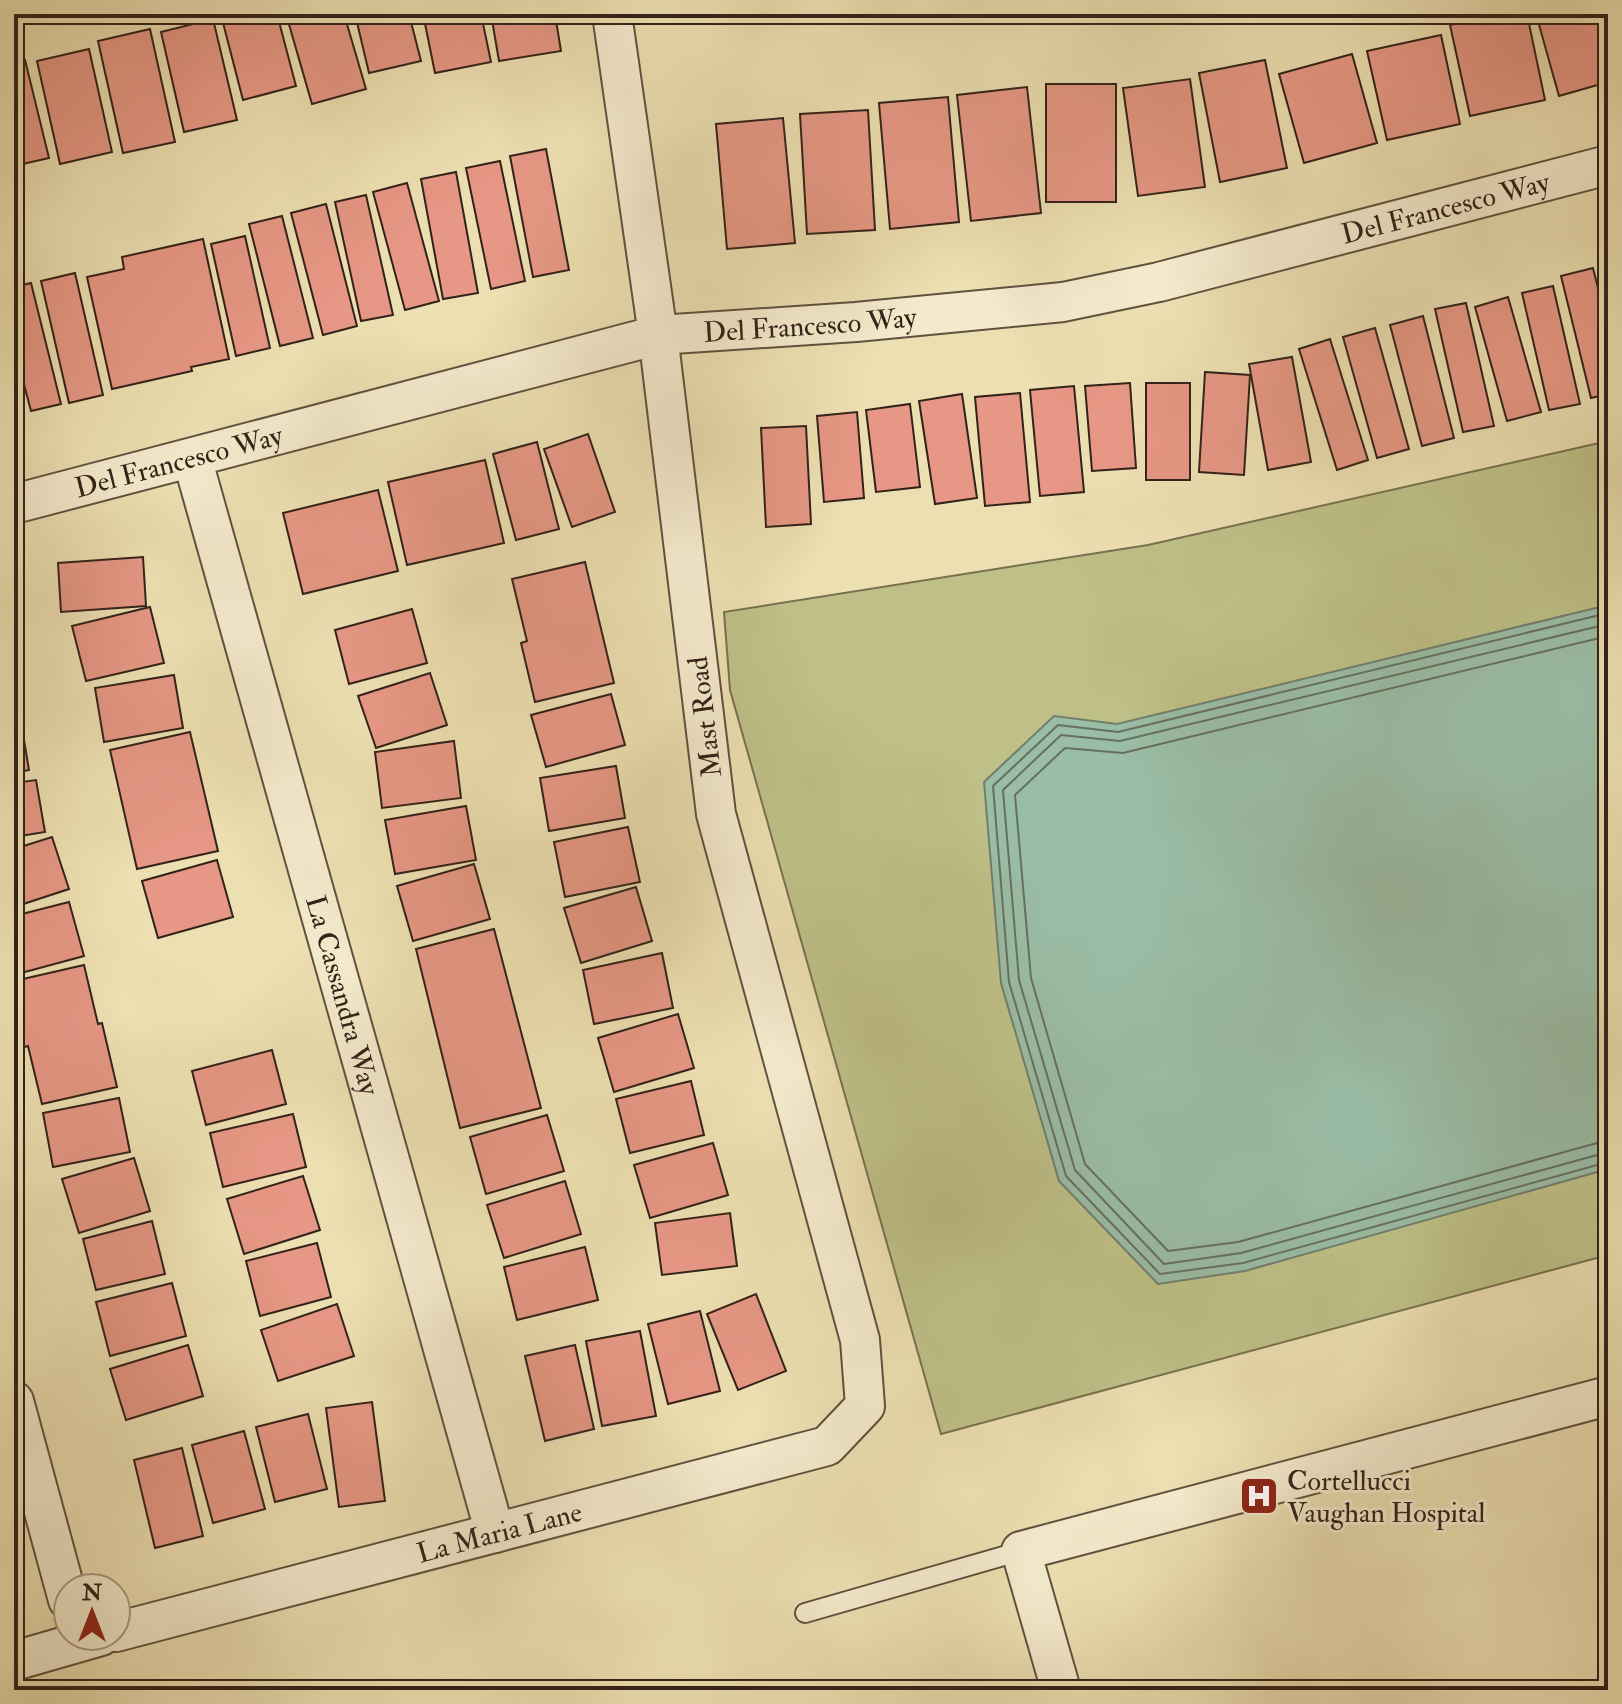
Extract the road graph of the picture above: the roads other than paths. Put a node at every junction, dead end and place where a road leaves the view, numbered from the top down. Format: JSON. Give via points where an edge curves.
{"nodes":[{"id":1,"x":612,"y":14,"type":"edge"},
{"id":2,"x":1608,"y":165,"type":"edge"},
{"id":3,"x":658,"y":335,"type":"junction"},
{"id":4,"x":192,"y":458,"type":"junction"},
{"id":5,"x":14,"y":504,"type":"edge"},
{"id":6,"x":1608,"y":1396,"type":"edge"},
{"id":7,"x":14,"y":1401,"type":"edge"},
{"id":8,"x":865,"y":1406,"type":"joint"},
{"id":9,"x":495,"y":1533,"type":"junction"},
{"id":10,"x":1021,"y":1551,"type":"junction"},
{"id":11,"x":60,"y":1572,"type":"edge"},
{"id":12,"x":805,"y":1613,"type":"dead end"},
{"id":13,"x":132,"y":1628,"type":"edge"},
{"id":14,"x":52,"y":1649,"type":"edge"},
{"id":15,"x":14,"y":1661,"type":"edge"},
{"id":16,"x":1061,"y":1690,"type":"edge"}],
"edges":[{"from":1,"to":3,"type":"street","name":"Mast Road"},
{"from":2,"to":3,"type":"street","name":"Del Francesco Way","via":[[1159,282],[1063,302]]},
{"from":3,"to":4,"type":"street","name":"Del Francesco Way"},
{"from":3,"to":8,"type":"street","name":"Mast Road","via":[[716,814],[860,1340]]},
{"from":4,"to":5,"type":"street","name":"Del Francesco Way"},
{"from":4,"to":9,"type":"street","name":"La Cassandra Way"},
{"from":6,"to":10,"type":"street"},
{"from":7,"to":11,"type":"street"},
{"from":8,"to":9,"type":"street","name":"La Maria Lane","via":[[827,1446]]},
{"from":9,"to":13,"type":"street","name":"La Maria Lane"},
{"from":10,"to":12,"type":"lane"},
{"from":10,"to":16,"type":"street"},
{"from":14,"to":15,"type":"street"}]}
